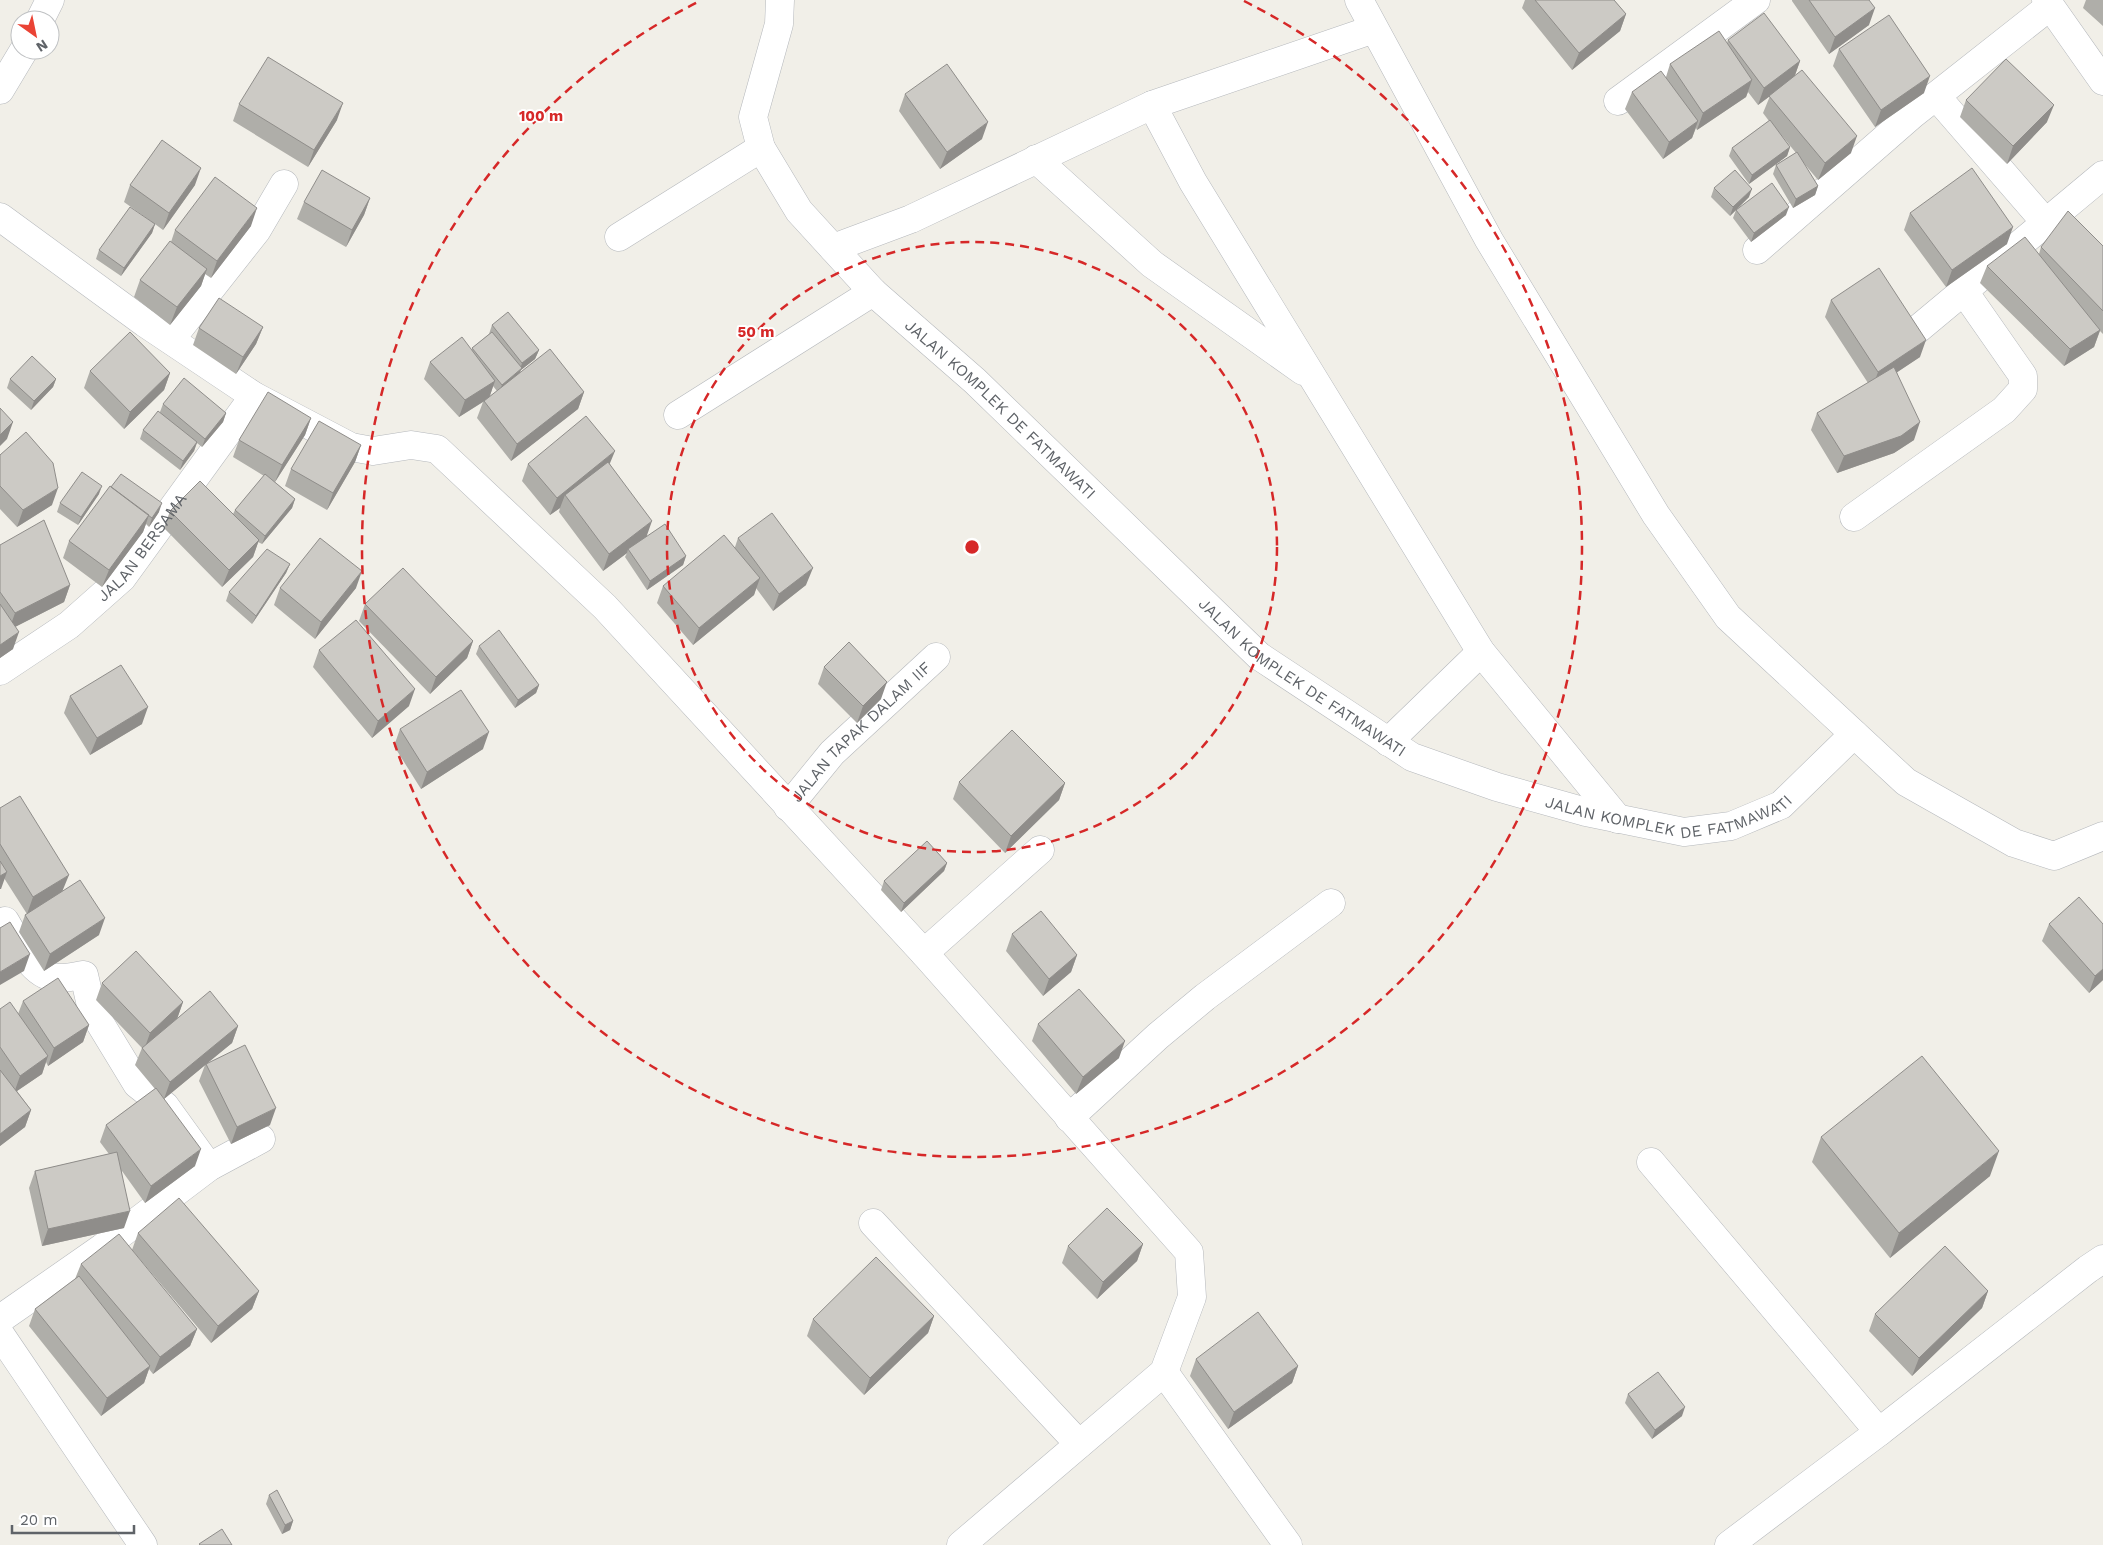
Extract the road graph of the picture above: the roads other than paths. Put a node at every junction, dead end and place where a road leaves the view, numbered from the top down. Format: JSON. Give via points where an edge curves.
{"nodes":[{"id":1,"x":780,"y":0,"type":"edge"},
{"id":2,"x":1359,"y":0,"type":"edge"},
{"id":3,"x":1756,"y":0,"type":"edge"},
{"id":4,"x":2048,"y":3,"type":"edge"},
{"id":5,"x":1374,"y":29,"type":"junction"},
{"id":6,"x":18,"y":60,"type":"edge"},
{"id":7,"x":2103,"y":81,"type":"edge"},
{"id":8,"x":0,"y":90,"type":"edge"},
{"id":9,"x":1936,"y":96,"type":"junction"},
{"id":10,"x":1618,"y":101,"type":"dead end"},
{"id":11,"x":1152,"y":105,"type":"junction"},
{"id":12,"x":761,"y":148,"type":"junction"},
{"id":13,"x":1036,"y":159,"type":"junction"},
{"id":14,"x":2103,"y":175,"type":"edge"},
{"id":15,"x":284,"y":184,"type":"dead end"},
{"id":16,"x":0,"y":217,"type":"edge"},
{"id":17,"x":2046,"y":223,"type":"junction"},
{"id":18,"x":619,"y":237,"type":"dead end"},
{"id":19,"x":833,"y":248,"type":"junction"},
{"id":20,"x":1757,"y":250,"type":"dead end"},
{"id":21,"x":1963,"y":290,"type":"junction"},
{"id":22,"x":873,"y":292,"type":"junction"},
{"id":23,"x":1912,"y":334,"type":"edge"},
{"id":24,"x":171,"y":339,"type":"junction"},
{"id":25,"x":1312,"y":377,"type":"junction"},
{"id":26,"x":254,"y":396,"type":"junction"},
{"id":27,"x":678,"y":415,"type":"dead end"},
{"id":28,"x":1854,"y":516,"type":"dead end"},
{"id":29,"x":1481,"y":652,"type":"junction"},
{"id":30,"x":936,"y":657,"type":"dead end"},
{"id":31,"x":0,"y":671,"type":"edge"},
{"id":32,"x":1854,"y":734,"type":"junction"},
{"id":33,"x":1388,"y":742,"type":"junction"},
{"id":34,"x":788,"y":807,"type":"junction"},
{"id":35,"x":1618,"y":819,"type":"junction"},
{"id":36,"x":2103,"y":836,"type":"edge"},
{"id":37,"x":1040,"y":850,"type":"dead end"},
{"id":38,"x":1331,"y":903,"type":"dead end"},
{"id":39,"x":5,"y":921,"type":"dead end"},
{"id":40,"x":924,"y":953,"type":"junction"},
{"id":41,"x":1069,"y":1118,"type":"junction"},
{"id":42,"x":261,"y":1139,"type":"dead end"},
{"id":43,"x":1651,"y":1162,"type":"dead end"},
{"id":44,"x":209,"y":1167,"type":"junction"},
{"id":45,"x":873,"y":1223,"type":"dead end"},
{"id":46,"x":2103,"y":1259,"type":"edge"},
{"id":47,"x":0,"y":1319,"type":"edge"},
{"id":48,"x":0,"y":1334,"type":"edge"},
{"id":49,"x":1164,"y":1372,"type":"junction"},
{"id":50,"x":1879,"y":1432,"type":"junction"},
{"id":51,"x":1079,"y":1444,"type":"junction"},
{"id":52,"x":143,"y":1545,"type":"edge"},
{"id":53,"x":961,"y":1545,"type":"edge"},
{"id":54,"x":1288,"y":1545,"type":"edge"},
{"id":55,"x":1728,"y":1545,"type":"edge"}],
"edges":[{"from":1,"to":12,"type":"street","name":"JALAN KOMPLEK DE FATMAWATI","via":[[779,24],[753,116]]},
{"from":2,"to":5,"type":"street"},
{"from":3,"to":10,"type":"street"},
{"from":4,"to":7,"type":"street"},
{"from":4,"to":9,"type":"street"},
{"from":5,"to":11,"type":"street"},
{"from":5,"to":32,"type":"street","via":[[1489,240],[1656,514],[1728,617]]},
{"from":6,"to":8,"type":"street"},
{"from":9,"to":17,"type":"street"},
{"from":9,"to":20,"type":"street"},
{"from":11,"to":13,"type":"street"},
{"from":11,"to":25,"type":"street","via":[[1193,182]]},
{"from":12,"to":18,"type":"street"},
{"from":12,"to":19,"type":"street","name":"JALAN KOMPLEK DE FATMAWATI","via":[[799,211]]},
{"from":13,"to":19,"type":"street","via":[[911,219]]},
{"from":13,"to":25,"type":"street","via":[[1152,264]]},
{"from":14,"to":17,"type":"street"},
{"from":15,"to":24,"type":"street","via":[[257,230]]},
{"from":16,"to":24,"type":"street"},
{"from":17,"to":21,"type":"street"},
{"from":19,"to":22,"type":"street","name":"JALAN KOMPLEK DE FATMAWATI"},
{"from":21,"to":23,"type":"street"},
{"from":21,"to":28,"type":"street","via":[[2022,376],[2023,389],[2004,410]]},
{"from":22,"to":27,"type":"street"},
{"from":22,"to":33,"type":"street","name":"JALAN KOMPLEK DE FATMAWATI","via":[[975,381],[1259,656]]},
{"from":24,"to":26,"type":"street"},
{"from":25,"to":29,"type":"street"},
{"from":26,"to":31,"type":"street","name":"JALAN BERSAMA","via":[[122,578],[69,625]]},
{"from":26,"to":34,"type":"street","via":[[351,447],[373,451],[411,445],[437,449],[605,607]]},
{"from":29,"to":33,"type":"street"},
{"from":29,"to":35,"type":"street"},
{"from":30,"to":34,"type":"street","name":"JALAN TAPAK DALAM IIF","via":[[832,753]]},
{"from":32,"to":35,"type":"street","name":"JALAN KOMPLEK DE FATMAWATI","via":[[1781,804],[1731,826],[1684,832]]},
{"from":32,"to":36,"type":"street","via":[[1906,782],[2014,843],[2054,856]]},
{"from":33,"to":35,"type":"street","name":"JALAN KOMPLEK DE FATMAWATI","via":[[1412,758],[1497,787]]},
{"from":34,"to":40,"type":"street"},
{"from":37,"to":40,"type":"street"},
{"from":38,"to":41,"type":"street","via":[[1198,1003]]},
{"from":39,"to":44,"type":"street","via":[[33,966],[43,975],[60,978],[84,975],[92,1010],[137,1084],[165,1106]]},
{"from":40,"to":41,"type":"street"},
{"from":41,"to":49,"type":"street","via":[[1189,1252],[1192,1297]]},
{"from":42,"to":44,"type":"street"},
{"from":43,"to":50,"type":"street"},
{"from":44,"to":47,"type":"street","via":[[102,1248]]},
{"from":45,"to":51,"type":"street"},
{"from":46,"to":50,"type":"street"},
{"from":48,"to":52,"type":"street"},
{"from":49,"to":51,"type":"street"},
{"from":49,"to":54,"type":"street"},
{"from":50,"to":55,"type":"street"},
{"from":51,"to":53,"type":"street"}]}
